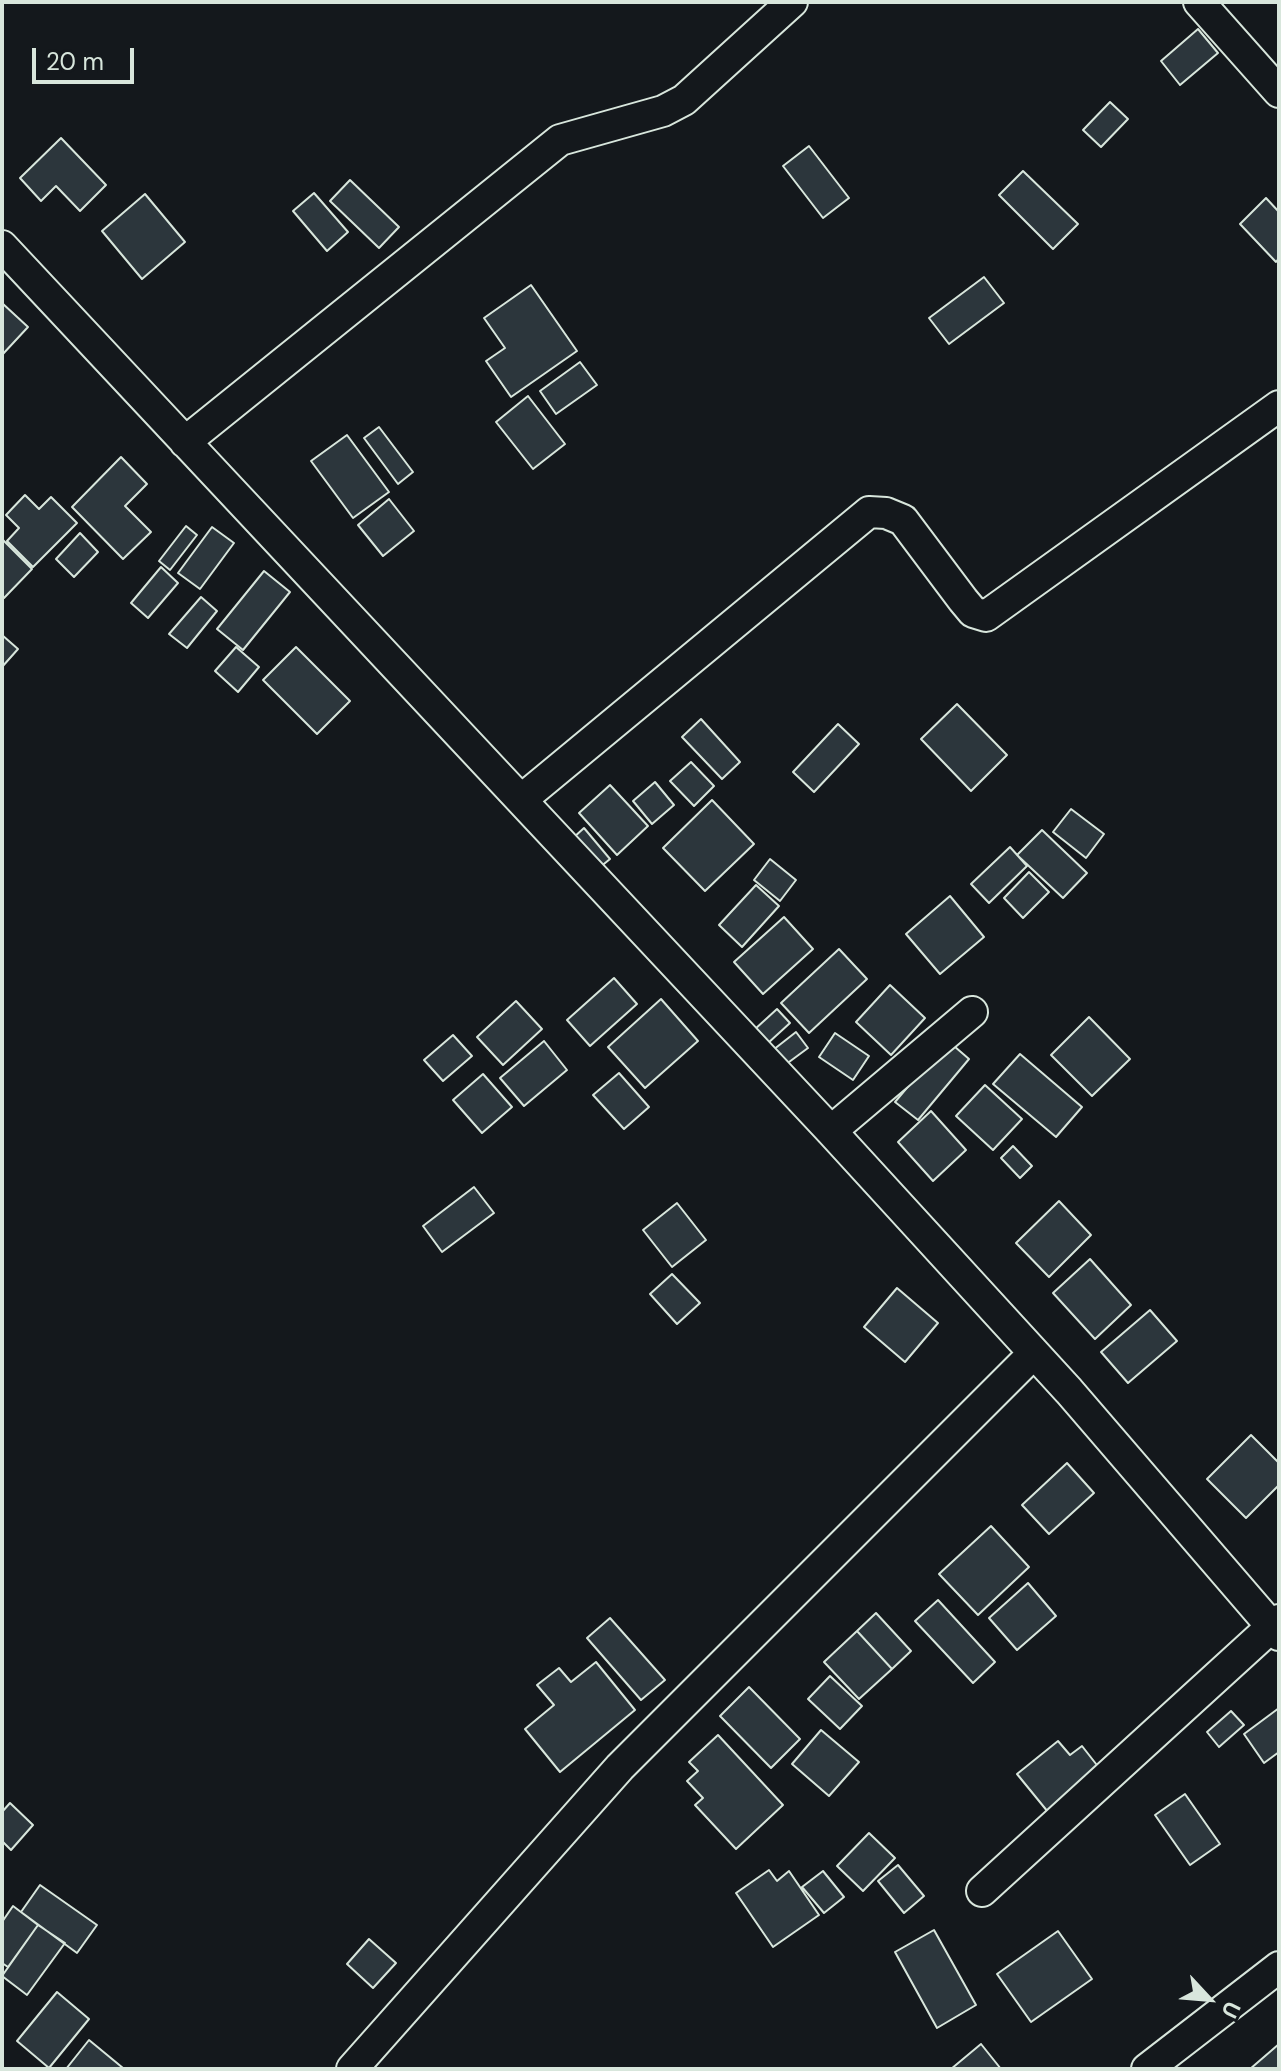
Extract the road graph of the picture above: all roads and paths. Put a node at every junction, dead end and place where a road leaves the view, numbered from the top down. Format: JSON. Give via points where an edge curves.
{"nodes":[{"id":1,"x":792,"y":2,"type":"edge"},
{"id":2,"x":1199,"y":2,"type":"edge"},
{"id":3,"x":1279,"y":92,"type":"edge"},
{"id":4,"x":2,"y":246,"type":"edge"},
{"id":5,"x":1279,"y":406,"type":"edge"},
{"id":6,"x":185,"y":442,"type":"junction"},
{"id":7,"x":521,"y":800,"type":"junction"},
{"id":8,"x":972,"y":1012,"type":"dead end"},
{"id":9,"x":831,"y":1131,"type":"junction"},
{"id":10,"x":1034,"y":1353,"type":"junction"},
{"id":11,"x":1277,"y":1628,"type":"edge"},
{"id":12,"x":982,"y":1891,"type":"dead end"},
{"id":13,"x":1279,"y":1967,"type":"edge"},
{"id":14,"x":352,"y":2069,"type":"edge"},
{"id":15,"x":1147,"y":2069,"type":"edge"}],
"edges":[{"from":1,"to":6,"type":"street","via":[[684,100],[663,111],[560,140]]},
{"from":2,"to":3,"type":"street"},
{"from":4,"to":6,"type":"street"},
{"from":5,"to":7,"type":"street","via":[[986,616],[973,612],[903,520],[869,512]]},
{"from":6,"to":7,"type":"street"},
{"from":7,"to":9,"type":"street"},
{"from":8,"to":9,"type":"street"},
{"from":9,"to":10,"type":"street"},
{"from":10,"to":11,"type":"street"},
{"from":10,"to":14,"type":"street","via":[[620,1767]]},
{"from":11,"to":12,"type":"street"},
{"from":13,"to":15,"type":"street"}]}
